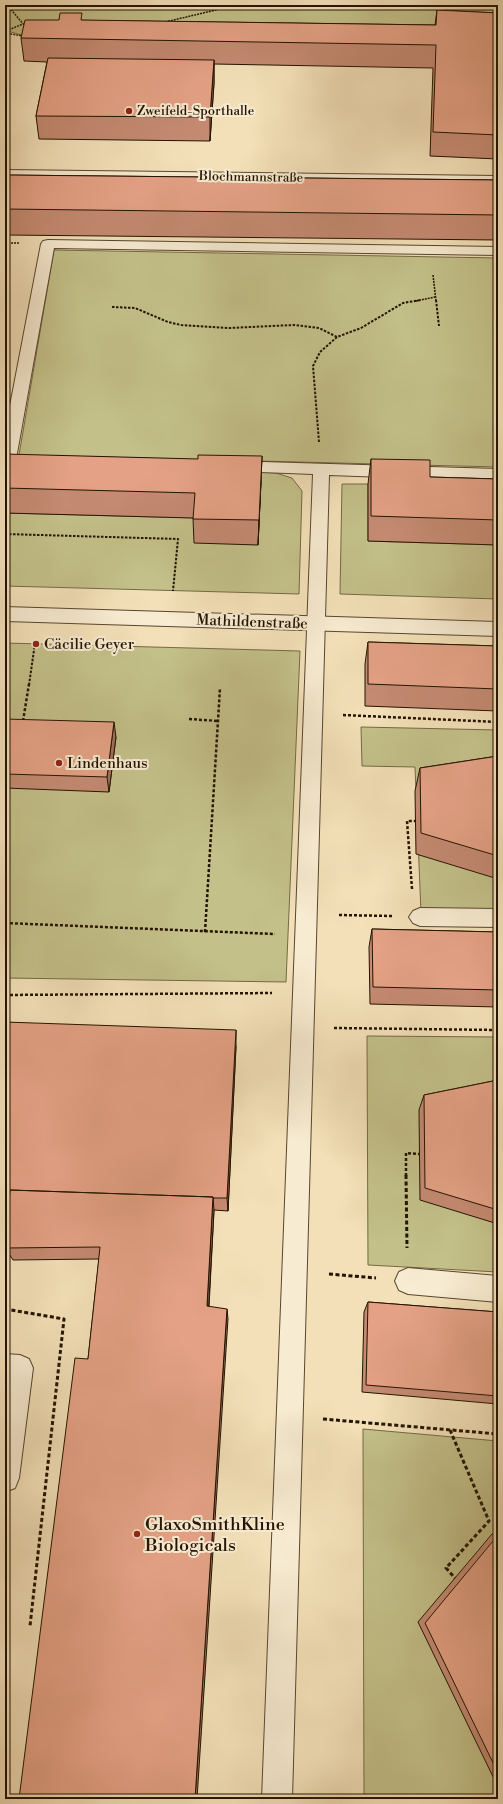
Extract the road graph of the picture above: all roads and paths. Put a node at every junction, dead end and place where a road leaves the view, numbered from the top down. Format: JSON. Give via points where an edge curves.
{"nodes":[{"id":1,"x":7,"y":5,"type":"edge"},
{"id":2,"x":237,"y":5,"type":"edge"},
{"id":3,"x":161,"y":23,"type":"edge"},
{"id":4,"x":23,"y":24,"type":"junction"},
{"id":5,"x":28,"y":30,"type":"edge"},
{"id":6,"x":5,"y":31,"type":"edge"},
{"id":7,"x":27,"y":36,"type":"edge"},
{"id":8,"x":5,"y":174,"type":"edge"},
{"id":9,"x":498,"y":180,"type":"edge"},
{"id":10,"x":430,"y":250,"type":"junction"},
{"id":11,"x":498,"y":251,"type":"edge"},
{"id":12,"x":436,"y":297,"type":"junction"},
{"id":13,"x":112,"y":307,"type":"dead end"},
{"id":14,"x":439,"y":326,"type":"dead end"},
{"id":15,"x":337,"y":337,"type":"junction"},
{"id":16,"x":12,"y":459,"type":"edge"},
{"id":17,"x":219,"y":466,"type":"edge"},
{"id":18,"x":321,"y":468,"type":"junction"},
{"id":19,"x":498,"y":475,"type":"edge"},
{"id":20,"x":5,"y":534,"type":"edge"},
{"id":21,"x":5,"y":614,"type":"edge"},
{"id":22,"x":169,"y":619,"type":"junction"},
{"id":23,"x":316,"y":624,"type":"junction"},
{"id":24,"x":498,"y":629,"type":"edge"},
{"id":25,"x":36,"y":637,"type":"dead end"},
{"id":26,"x":220,"y":688,"type":"dead end"},
{"id":27,"x":313,"y":714,"type":"junction"},
{"id":28,"x":189,"y":719,"type":"dead end"},
{"id":29,"x":218,"y":721,"type":"junction"},
{"id":30,"x":498,"y":722,"type":"edge"},
{"id":31,"x":22,"y":728,"type":"edge"},
{"id":32,"x":416,"y":821,"type":"dead end"},
{"id":33,"x":306,"y":914,"type":"junction"},
{"id":34,"x":417,"y":917,"type":"junction"},
{"id":35,"x":498,"y":918,"type":"edge"},
{"id":36,"x":5,"y":923,"type":"edge"},
{"id":37,"x":205,"y":932,"type":"junction"},
{"id":38,"x":305,"y":936,"type":"junction"},
{"id":39,"x":303,"y":993,"type":"junction"},
{"id":40,"x":5,"y":995,"type":"edge"},
{"id":41,"x":302,"y":1027,"type":"junction"},
{"id":42,"x":498,"y":1030,"type":"edge"},
{"id":43,"x":419,"y":1154,"type":"dead end"},
{"id":44,"x":295,"y":1271,"type":"junction"},
{"id":45,"x":408,"y":1281,"type":"junction"},
{"id":46,"x":498,"y":1289,"type":"edge"},
{"id":47,"x":5,"y":1367,"type":"edge"},
{"id":48,"x":290,"y":1416,"type":"junction"},
{"id":49,"x":450,"y":1430,"type":"junction"},
{"id":50,"x":498,"y":1434,"type":"edge"},
{"id":51,"x":5,"y":1478,"type":"edge"},
{"id":52,"x":455,"y":1578,"type":"dead end"},
{"id":53,"x":277,"y":1799,"type":"edge"}],
"edges":[{"from":1,"to":4,"type":"path"},
{"from":2,"to":3,"type":"path"},
{"from":4,"to":5,"type":"path"},
{"from":4,"to":6,"type":"path"},
{"from":6,"to":7,"type":"path"},
{"from":8,"to":9,"type":"street","name":"Blochmannstraße"},
{"from":10,"to":11,"type":"lane"},
{"from":10,"to":12,"type":"path"},
{"from":10,"to":16,"type":"lane","via":[[48,244]]},
{"from":12,"to":14,"type":"path"},
{"from":12,"to":15,"type":"path","via":[[403,303],[361,328]]},
{"from":13,"to":15,"type":"path","via":[[135,308],[181,325],[229,328],[294,325],[319,328]]},
{"from":15,"to":18,"type":"path","via":[[320,352],[313,366]]},
{"from":17,"to":18,"type":"lane"},
{"from":18,"to":19,"type":"lane"},
{"from":18,"to":23,"type":"lane"},
{"from":20,"to":22,"type":"path","via":[[178,539]]},
{"from":21,"to":22,"type":"street","name":"Mathildenstraße"},
{"from":22,"to":23,"type":"street","name":"Mathildenstraße"},
{"from":23,"to":24,"type":"street","name":"Mathildenstraße"},
{"from":23,"to":27,"type":"lane"},
{"from":25,"to":31,"type":"path"},
{"from":26,"to":29,"type":"path"},
{"from":27,"to":30,"type":"path"},
{"from":27,"to":33,"type":"lane"},
{"from":28,"to":29,"type":"path"},
{"from":29,"to":37,"type":"path"},
{"from":32,"to":34,"type":"path","via":[[407,822]]},
{"from":33,"to":34,"type":"path"},
{"from":33,"to":38,"type":"lane"},
{"from":34,"to":35,"type":"lane"},
{"from":36,"to":37,"type":"path"},
{"from":37,"to":38,"type":"path"},
{"from":38,"to":39,"type":"lane"},
{"from":39,"to":40,"type":"path"},
{"from":39,"to":41,"type":"lane"},
{"from":41,"to":42,"type":"path"},
{"from":41,"to":44,"type":"lane"},
{"from":43,"to":45,"type":"path","via":[[406,1153]]},
{"from":44,"to":45,"type":"path"},
{"from":44,"to":48,"type":"lane"},
{"from":45,"to":46,"type":"lane"},
{"from":47,"to":51,"type":"lane","via":[[20,1368]]},
{"from":48,"to":49,"type":"path"},
{"from":48,"to":53,"type":"lane"},
{"from":49,"to":50,"type":"path"},
{"from":49,"to":52,"type":"path","via":[[489,1520],[446,1568]]}]}
